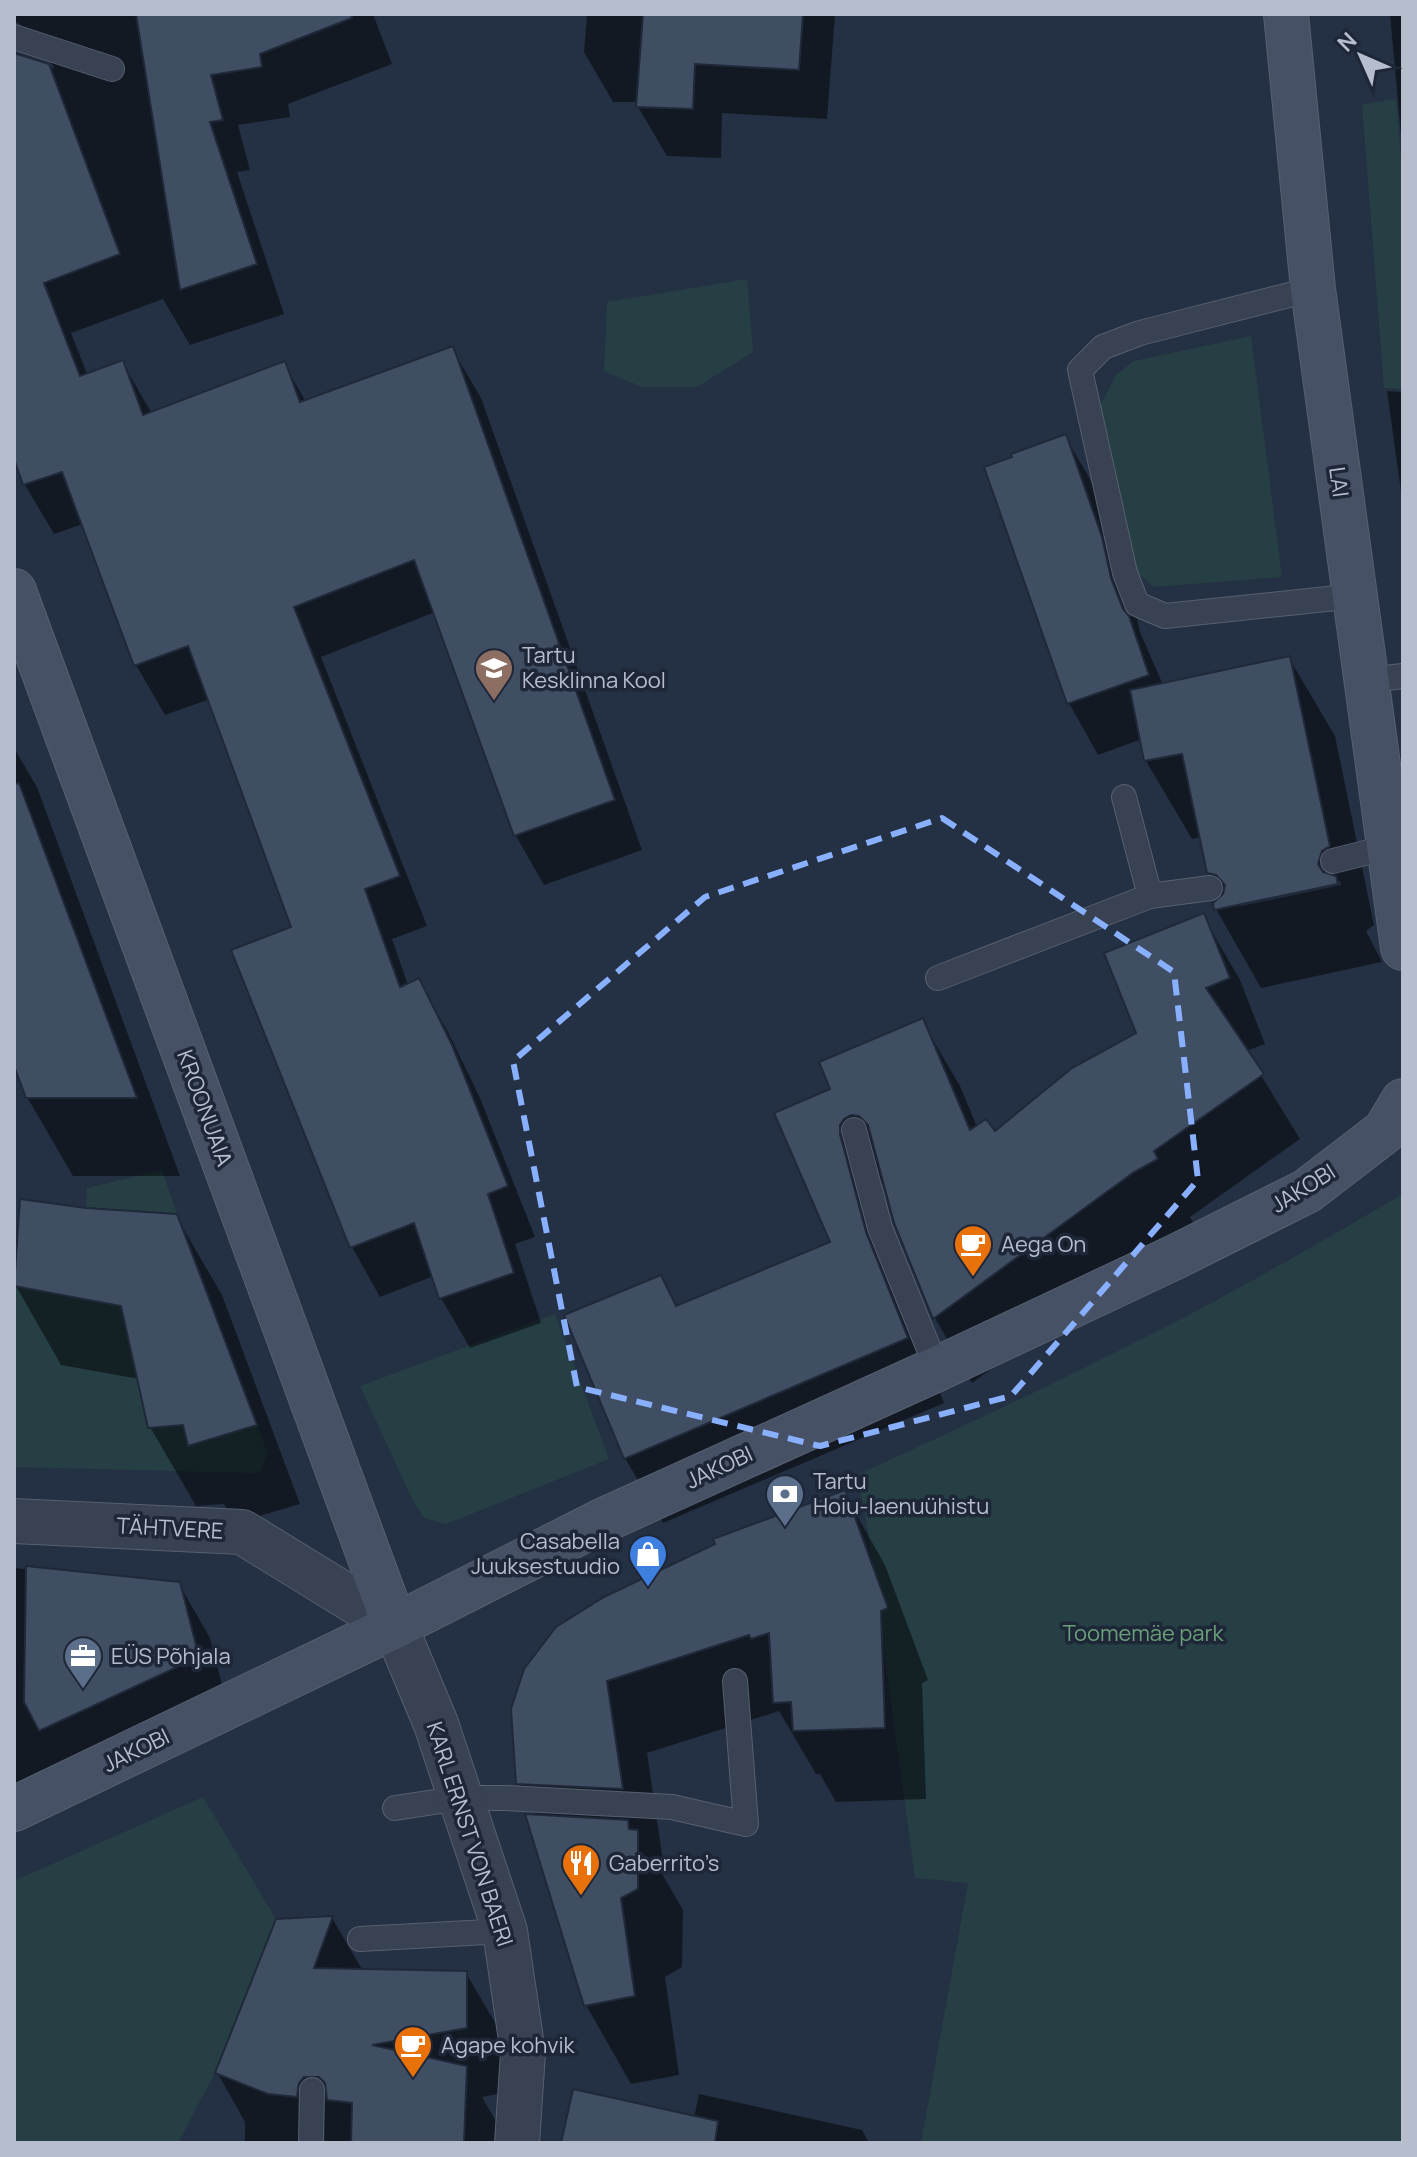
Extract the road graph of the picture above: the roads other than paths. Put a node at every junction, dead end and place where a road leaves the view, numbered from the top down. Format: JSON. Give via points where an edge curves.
{"nodes":[{"id":1,"x":1286,"y":14,"type":"edge"},
{"id":2,"x":14,"y":37,"type":"edge"},
{"id":3,"x":112,"y":69,"type":"dead end"},
{"id":4,"x":1313,"y":289,"type":"junction"},
{"id":5,"x":14,"y":591,"type":"edge"},
{"id":6,"x":1355,"y":596,"type":"junction"},
{"id":7,"x":27,"y":656,"type":"edge"},
{"id":8,"x":1384,"y":678,"type":"edge"},
{"id":9,"x":1124,"y":797,"type":"dead end"},
{"id":10,"x":1389,"y":847,"type":"junction"},
{"id":11,"x":1333,"y":861,"type":"dead end"},
{"id":12,"x":1210,"y":888,"type":"dead end"},
{"id":13,"x":1150,"y":896,"type":"junction"},
{"id":14,"x":1403,"y":948,"type":"edge"},
{"id":15,"x":938,"y":978,"type":"dead end"},
{"id":16,"x":1403,"y":1101,"type":"edge"},
{"id":17,"x":854,"y":1130,"type":"dead end"},
{"id":18,"x":937,"y":1369,"type":"junction"},
{"id":19,"x":14,"y":1521,"type":"edge"},
{"id":20,"x":395,"y":1626,"type":"junction"},
{"id":21,"x":735,"y":1681,"type":"dead end"},
{"id":22,"x":461,"y":1798,"type":"junction"},
{"id":23,"x":395,"y":1808,"type":"dead end"},
{"id":24,"x":14,"y":1809,"type":"edge"},
{"id":25,"x":505,"y":1931,"type":"junction"},
{"id":26,"x":360,"y":1939,"type":"dead end"},
{"id":27,"x":312,"y":2090,"type":"dead end"},
{"id":28,"x":311,"y":2143,"type":"edge"},
{"id":29,"x":517,"y":2143,"type":"edge"}],
"edges":[{"from":1,"to":4,"type":"main road","name":"LAI"},
{"from":2,"to":3,"type":"lane"},
{"from":4,"to":6,"type":"main road","name":"LAI"},
{"from":4,"to":6,"type":"lane","via":[[1140,333],[1103,347],[1080,370],[1125,573],[1137,604],[1165,616]]},
{"from":5,"to":7,"type":"main road","name":"KROONUAIA"},
{"from":6,"to":8,"type":"main road","name":"LAI"},
{"from":7,"to":20,"type":"main road","name":"KROONUAIA"},
{"from":8,"to":10,"type":"main road","name":"LAI"},
{"from":9,"to":13,"type":"lane"},
{"from":10,"to":11,"type":"lane"},
{"from":10,"to":14,"type":"main road","name":"LAI"},
{"from":12,"to":13,"type":"lane"},
{"from":13,"to":15,"type":"lane"},
{"from":16,"to":18,"type":"main road","name":"JAKOBI","via":[[1385,1131],[1307,1191]]},
{"from":17,"to":18,"type":"lane","via":[[880,1228]]},
{"from":18,"to":20,"type":"main road","name":"JAKOBI","via":[[602,1521]]},
{"from":19,"to":20,"type":"street","name":"TÄHTVERE","via":[[242,1532]]},
{"from":20,"to":22,"type":"street","name":"KARL ERNST VON BAERI"},
{"from":20,"to":24,"type":"main road","name":"JAKOBI"},
{"from":21,"to":22,"type":"lane","via":[[746,1824],[672,1807]]},
{"from":22,"to":23,"type":"lane"},
{"from":22,"to":25,"type":"street","name":"KARL ERNST VON BAERI"},
{"from":25,"to":26,"type":"lane"},
{"from":25,"to":29,"type":"street","name":"KARL ERNST VON BAERI","via":[[523,2053]]},
{"from":27,"to":28,"type":"lane"}]}
